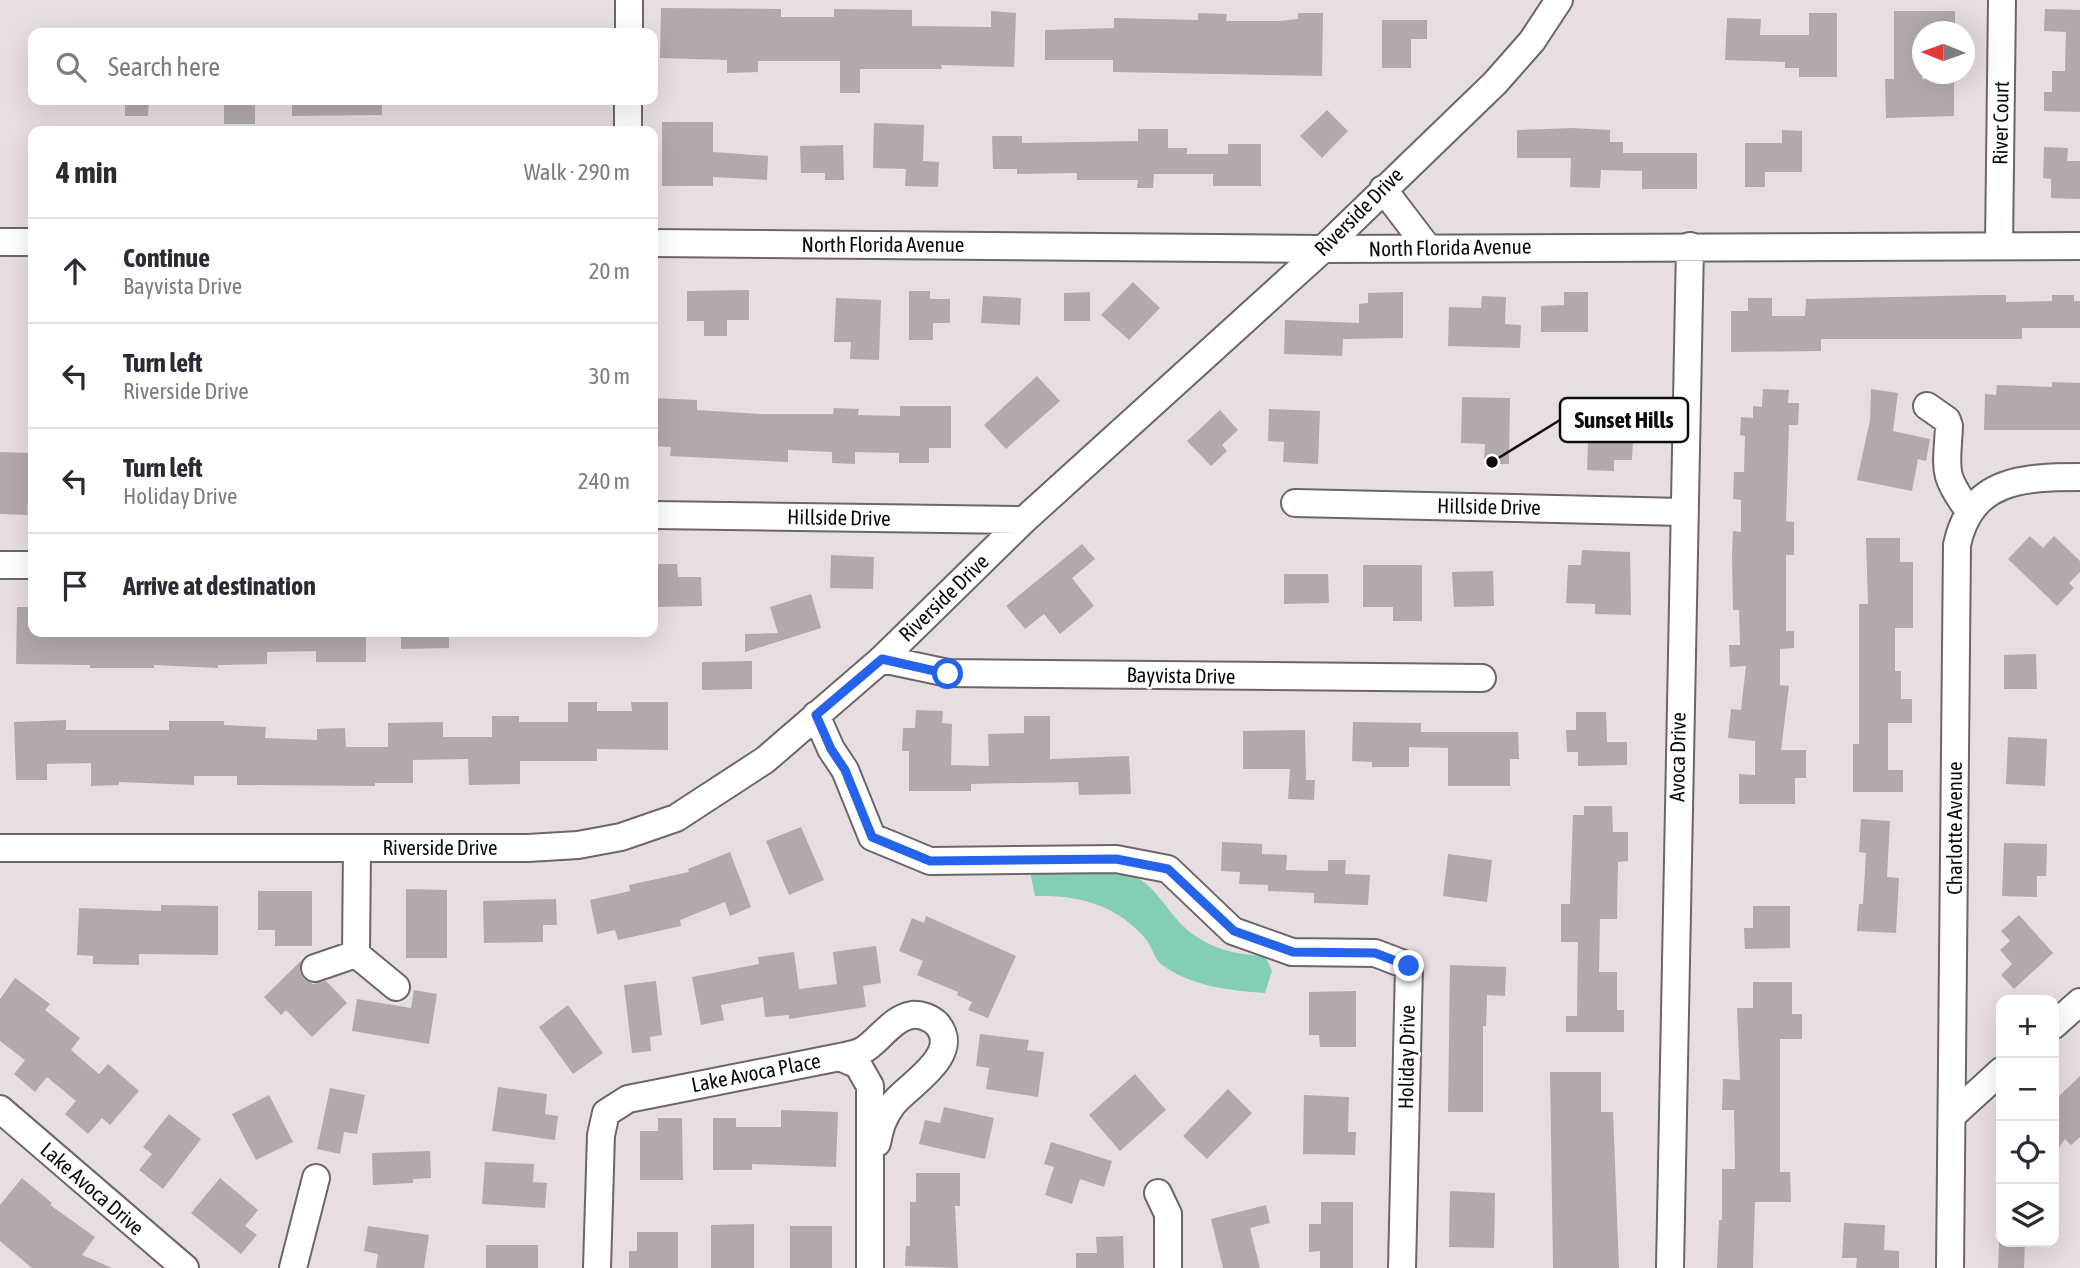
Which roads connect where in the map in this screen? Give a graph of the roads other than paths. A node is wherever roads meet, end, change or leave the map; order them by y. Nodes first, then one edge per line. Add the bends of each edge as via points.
1 (629, 0) edge
2 (1559, 0) edge
3 (2002, 0) edge
4 (629, 28) edge
5 (628, 105) edge
6 (628, 126) edge
7 (1384, 188) junction
8 (0, 242) edge
9 (28, 242) edge
10 (658, 243) edge
11 (1690, 246) junction
12 (1999, 246) junction
13 (2080, 246) edge
14 (1429, 248) junction
15 (1323, 249) junction
16 (1927, 406) dead end
17 (2080, 477) edge
18 (1295, 503) dead end
19 (1969, 511) junction
20 (1683, 512) junction
21 (658, 515) edge
22 (1024, 520) junction
23 (0, 565) edge
24 (28, 565) edge
25 (882, 659) junction
26 (1482, 678) dead end
27 (816, 715) junction
28 (0, 848) edge
29 (358, 848) junction
30 (356, 954) junction
31 (315, 968) dead end
32 (396, 987) dead end
33 (2080, 1002) edge
34 (2059, 1021) edge
35 (840, 1057) junction
36 (1996, 1076) edge
37 (0, 1109) edge
38 (1954, 1114) junction
39 (871, 1170) junction
40 (316, 1178) dead end
41 (1158, 1193) dead end
42 (185, 1268) edge
43 (293, 1268) edge
44 (597, 1268) edge
45 (870, 1268) edge
46 (1168, 1268) edge
47 (1402, 1268) edge
48 (1670, 1268) edge
49 (1951, 1268) edge

1 - 4 street
2 - 7 street, Riverside Drive via 1532,41 1495,83
3 - 12 street, River Court
5 - 6 street
7 - 14 street
7 - 15 street, Riverside Drive
8 - 9 street
10 - 15 street, North Florida Avenue
11 - 12 street, North Florida Avenue
11 - 14 street, North Florida Avenue
11 - 20 street, Avoca Drive
12 - 13 street, North Florida Avenue
14 - 15 street, North Florida Avenue
15 - 22 street, Riverside Drive
16 - 19 street via 1947,420 1947,476
17 - 19 street, Charlotte Avenue via 2028,477 1995,488
18 - 20 street, Hillside Drive
19 - 38 street, Charlotte Avenue via 1957,545
20 - 48 street, Avoca Drive
21 - 22 street, Hillside Drive
22 - 25 street, Riverside Drive
23 - 24 street
25 - 26 street, Bayvista Drive via 948,674
25 - 27 street, Riverside Drive
27 - 29 street, Riverside Drive via 765,760 676,818 621,836 553,846
27 - 47 street, Holiday Drive via 872,837 930,861 1116,859 1168,869 1234,931 1293,952 1375,953 1409,966
28 - 29 street, Riverside Drive
29 - 30 street
30 - 31 street
30 - 32 street
33 - 34 street
35 - 39 street, Lake Avoca Place via 858,1065 870,1086
35 - 39 street via 864,1050 910,1015 930,1019 943,1037 937,1062 886,1115
35 - 44 street, Lake Avoca Place via 628,1099 606,1113 601,1135
36 - 38 street
37 - 42 street, Lake Avoca Drive
38 - 49 street, Charlotte Avenue
39 - 45 street, Lake Avoca Place
40 - 43 street
41 - 46 street via 1168,1214

